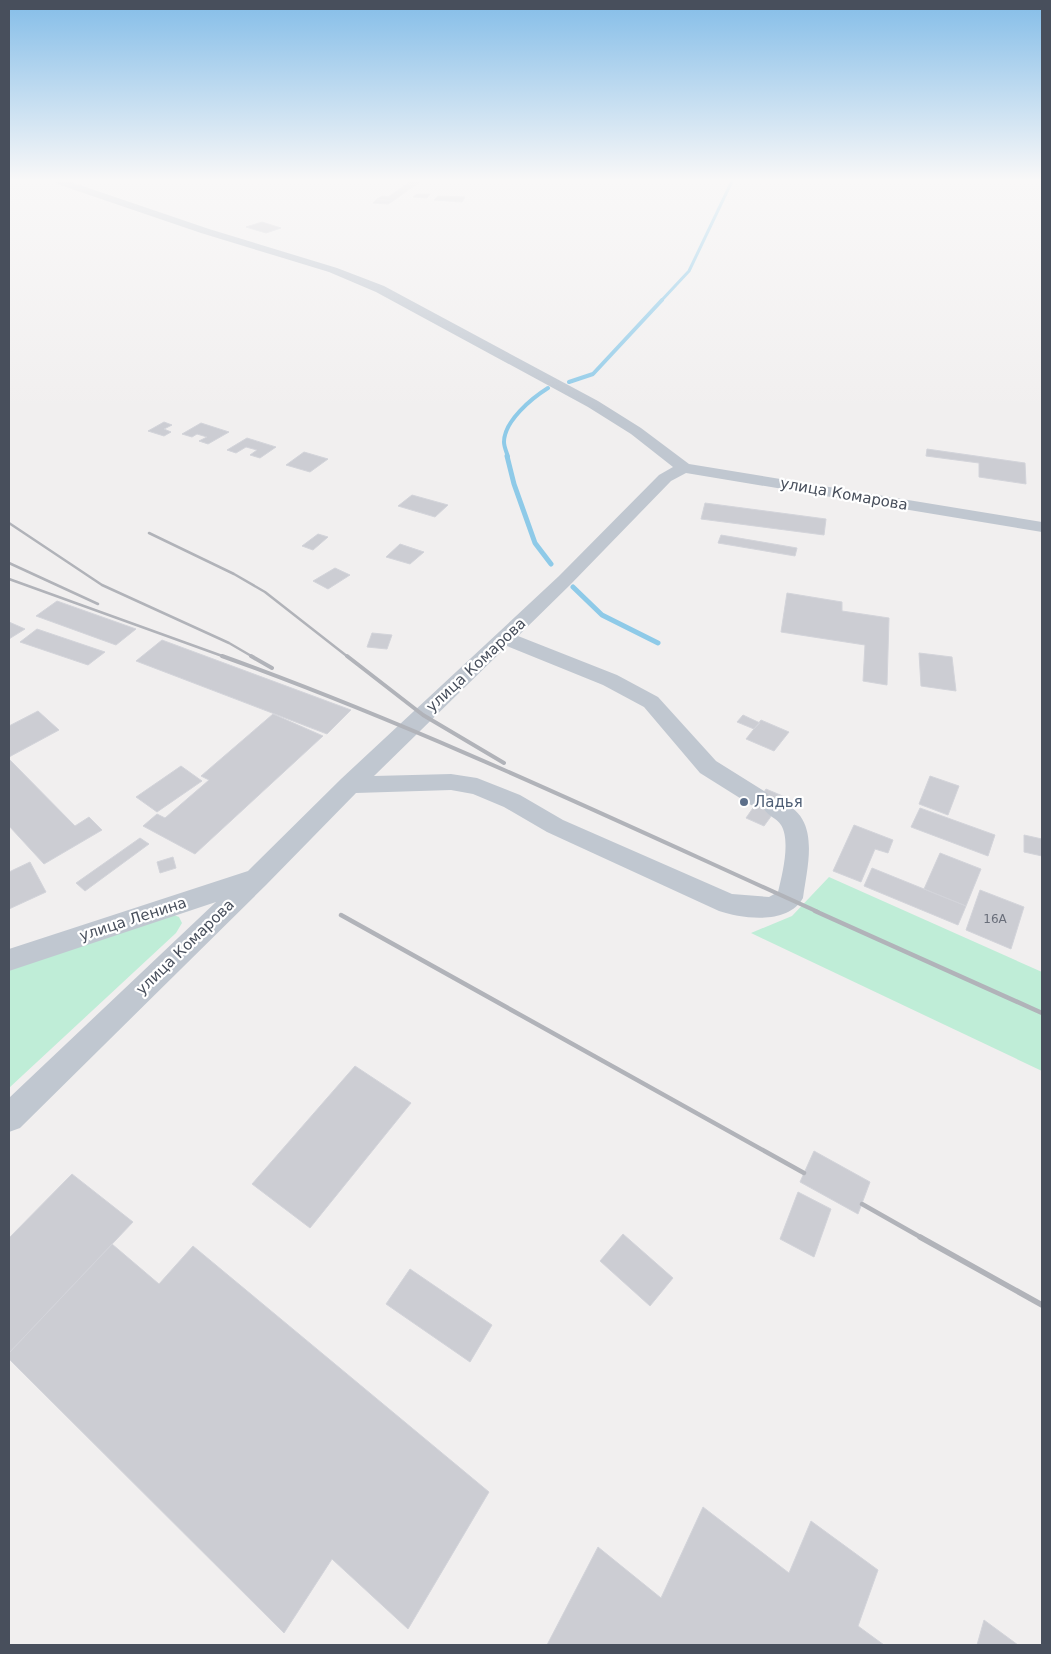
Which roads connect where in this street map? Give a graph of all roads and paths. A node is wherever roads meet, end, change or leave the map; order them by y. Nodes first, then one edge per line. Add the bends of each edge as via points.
1 (288, 256) edge
2 (684, 468) junction
3 (1042, 527) edge
4 (505, 638) junction
5 (350, 786) junction
6 (258, 878) junction
7 (9, 960) edge
8 (9, 1118) edge

1 - 2 street via 333,270 418,308 592,404 636,431
2 - 3 street, улица Комарова
2 - 4 street, улица Комарова via 665,478
4 - 5 street, улица Комарова
4 - 5 street via 610,680 651,702 708,767 789,817 797,834 790,898 772,907 728,904 555,826 512,801 476,786 451,782
5 - 6 street, улица Комарова
6 - 7 street, улица Ленина
6 - 8 street, улица Комарова

